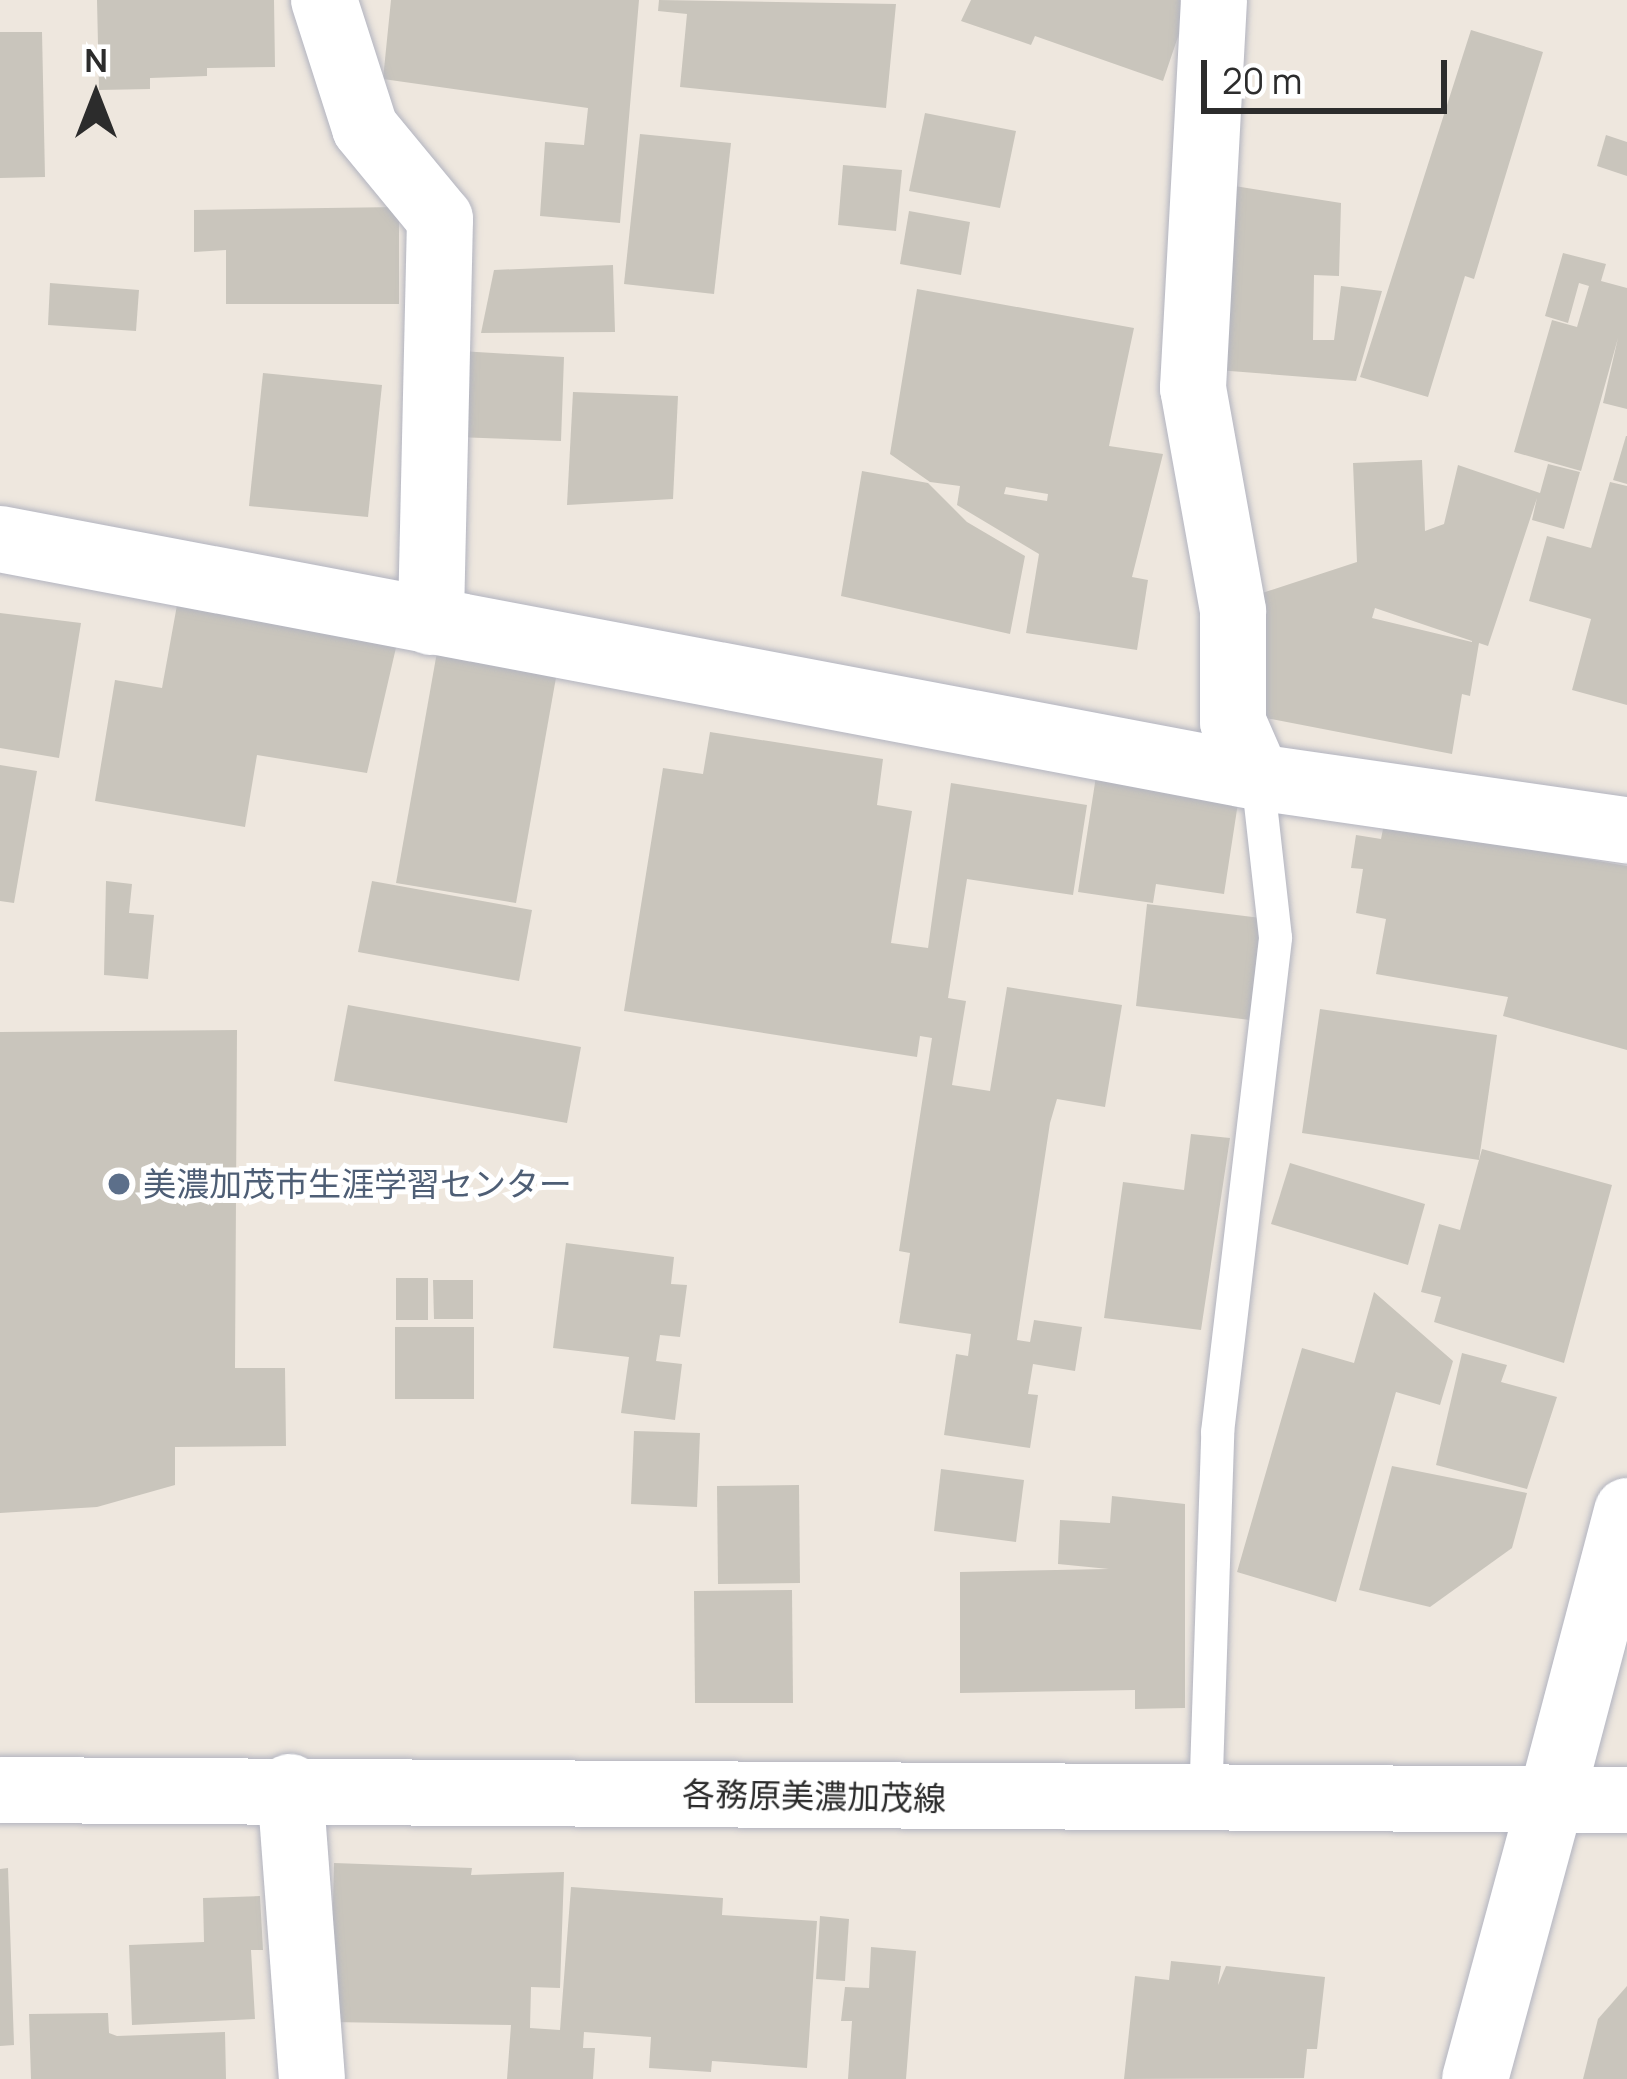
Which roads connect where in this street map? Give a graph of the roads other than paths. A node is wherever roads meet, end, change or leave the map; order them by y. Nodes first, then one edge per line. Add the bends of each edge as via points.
1 (324, 0) edge
2 (1214, 0) edge
3 (0, 539) edge
4 (430, 622) junction
5 (1257, 777) junction
6 (1627, 830) edge
7 (1627, 1511) edge
8 (290, 1787) junction
9 (0, 1790) edge
10 (1627, 1800) edge
11 (1205, 1803) junction
12 (1550, 1803) junction
13 (312, 2079) edge
14 (1475, 2079) edge

1 - 4 street via 365,128 440,219
2 - 5 street via 1193,388 1233,611 1233,722
3 - 4 street
4 - 5 street
5 - 6 street
5 - 11 lane via 1275,937 1217,1432
7 - 12 street
8 - 9 street, 各務原美濃加茂線
8 - 11 street, 各務原美濃加茂線
8 - 13 street
10 - 12 street, 各務原美濃加茂線
11 - 12 street, 各務原美濃加茂線
12 - 14 street

